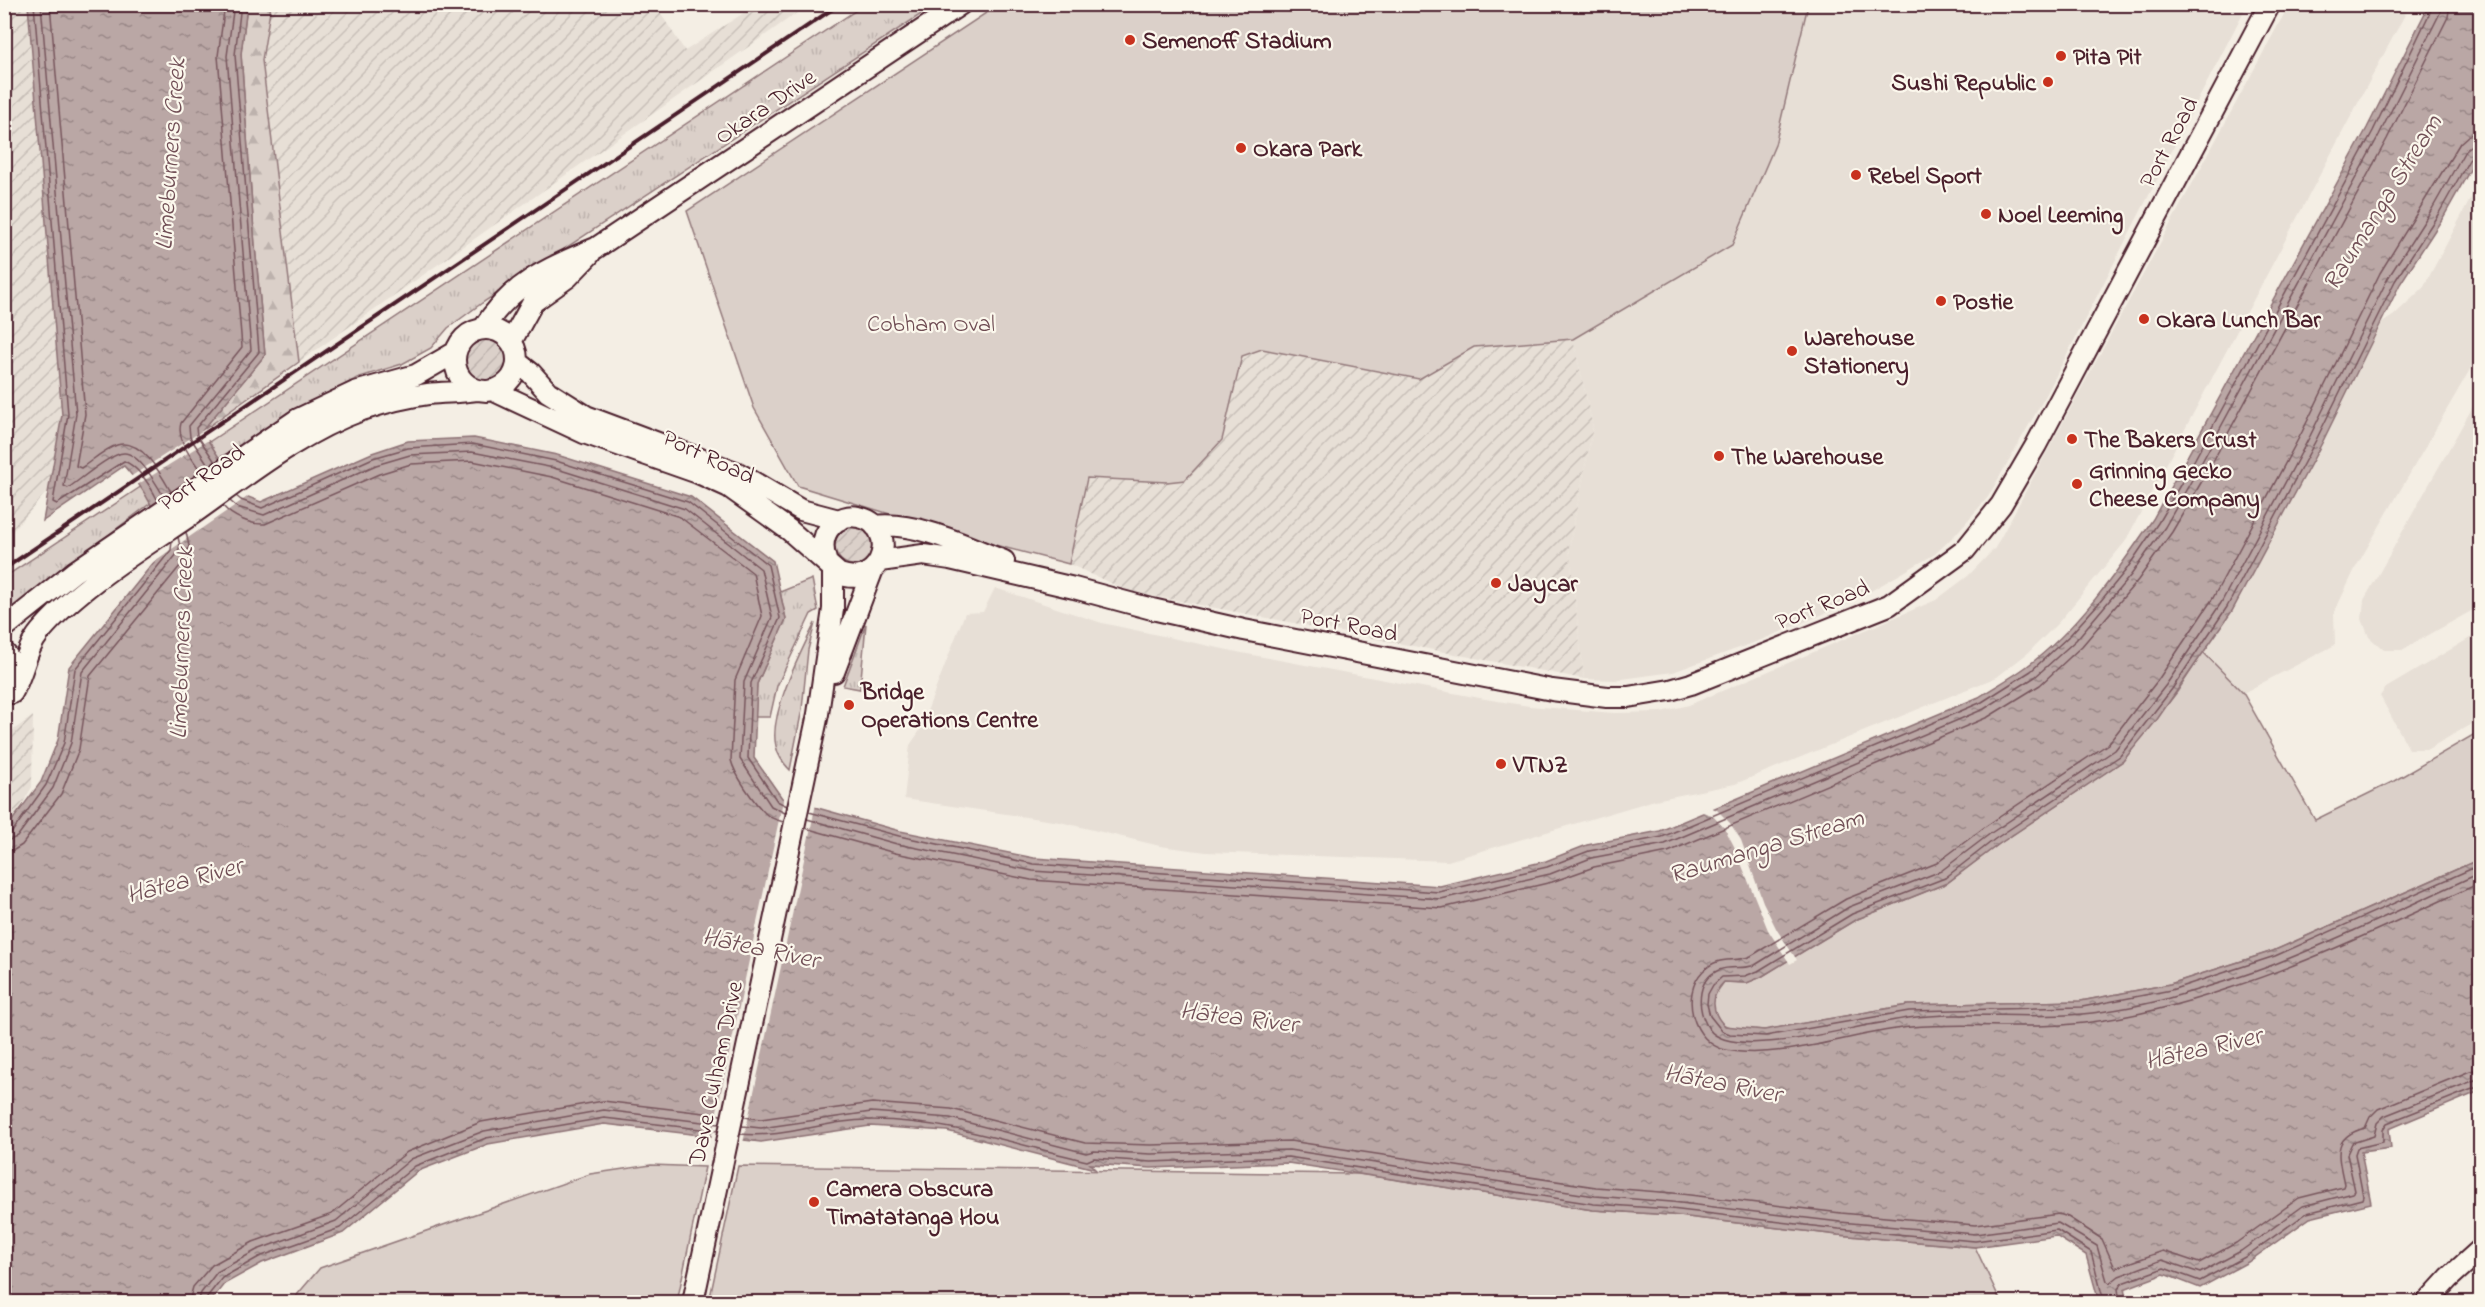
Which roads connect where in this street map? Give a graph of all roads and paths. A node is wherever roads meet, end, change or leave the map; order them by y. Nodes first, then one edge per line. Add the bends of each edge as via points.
1 (962, 4) edge
2 (2270, 4) edge
3 (596, 248) junction
4 (483, 329) junction
5 (511, 342) junction
6 (456, 352) junction
7 (517, 362) junction
8 (485, 390) junction
9 (270, 448) junction
10 (839, 520) junction
11 (875, 526) junction
12 (121, 551) junction
13 (830, 565) junction
14 (877, 565) junction
15 (1074, 588) junction
16 (4, 628) edge
17 (4, 652) edge
18 (8, 698) edge
19 (818, 714) junction
20 (2481, 1250) edge
21 (693, 1302) edge
22 (2427, 1302) edge

1 - 3 main road, Okara Drive
2 - 15 main road, Port Road via 2001,505 1965,550 1889,605 1691,684 1649,694 1607,697 1552,690 1244,630
3 - 4 main road, Okara Drive via 549,267 518,289 496,308
3 - 5 main road, Okara Drive via 568,277 533,302
4 - 5 main road via 499,332
4 - 6 main road via 463,339
5 - 7 main road
6 - 8 main road via 459,375 470,387
6 - 9 main road, Port Road via 416,375 355,392 298,419
7 - 8 main road via 509,380
7 - 10 main road, Port Road via 548,393 586,416 738,472 801,510
8 - 9 main road, Port Road via 402,398
8 - 13 main road, Port Road via 564,425 729,487
9 - 12 main road, Port Road
10 - 11 main road via 862,518
10 - 13 main road via 823,542
11 - 14 main road via 883,546
11 - 15 main road, Port Road via 911,528
12 - 16 main road via 74,572
12 - 18 main road, Port Road via 40,632 25,656 19,682
13 - 14 main road via 839,574 854,577
13 - 19 main road, Dave Culham Drive via 833,609
14 - 15 main road, Port Road via 923,555
14 - 19 main road, Dave Culham Drive
17 - 18 main road, Port Road via 15,672
19 - 21 main road, Dave Culham Drive
20 - 22 main road

